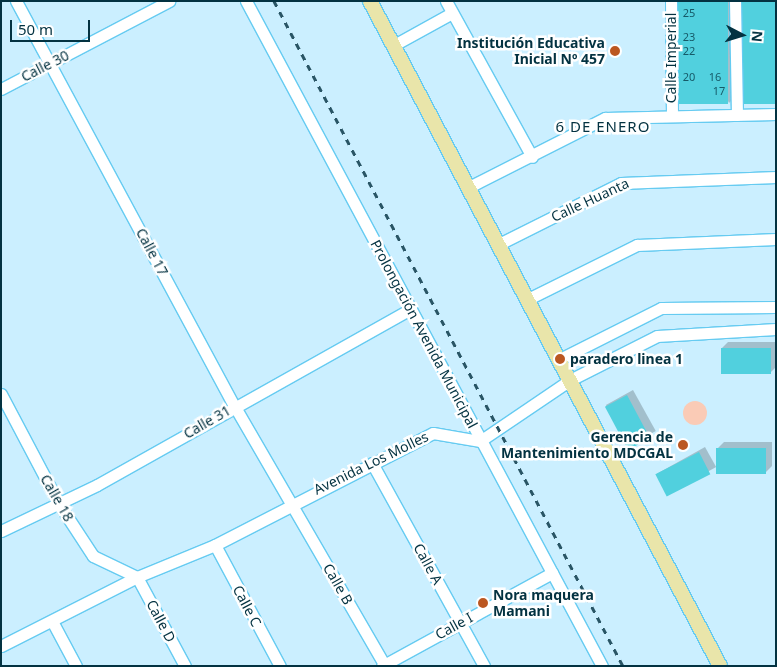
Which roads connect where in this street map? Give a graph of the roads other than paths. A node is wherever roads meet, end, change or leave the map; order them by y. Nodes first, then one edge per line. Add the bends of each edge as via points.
1 (16, 1) edge
2 (169, 1) edge
3 (246, 1) edge
4 (370, 1) edge
5 (446, 1) edge
6 (671, 1) edge
7 (736, 1) edge
8 (452, 13) junction
9 (394, 45) junction
10 (50, 64) junction
11 (1, 88) edge
12 (776, 114) edge
13 (672, 115) junction
14 (737, 115) junction
15 (532, 156) junction
16 (776, 177) edge
17 (469, 188) junction
18 (776, 239) edge
19 (499, 244) junction
20 (528, 299) junction
21 (776, 307) edge
22 (411, 309) junction
23 (776, 329) edge
24 (560, 359) junction
25 (570, 380) junction
26 (1, 394) edge
27 (235, 407) junction
28 (480, 441) junction
29 (372, 462) junction
30 (291, 502) junction
31 (59, 504) junction
32 (1, 531) edge
33 (215, 546) junction
34 (552, 573) junction
35 (137, 577) junction
36 (52, 621) junction
37 (460, 623) junction
38 (1, 646) edge
39 (384, 665) edge
40 (76, 666) edge
41 (185, 666) edge
42 (280, 666) edge
43 (484, 666) edge
44 (602, 666) edge
45 (720, 666) edge

1 - 10 street, Calle 17
2 - 10 street, Calle 30
3 - 22 street, Prolongación Avenida Municipal
4 - 9 main road
5 - 8 street
6 - 13 street, Calle Imperial
7 - 14 street
8 - 9 street
8 - 15 street
9 - 17 main road
10 - 11 street, Calle 30
10 - 27 street, Calle 17
12 - 14 street
13 - 14 street
13 - 15 street via 605,118
15 - 17 street
16 - 19 street, Calle Huanta via 621,183
17 - 19 main road
18 - 20 street via 637,245
19 - 20 main road
20 - 24 main road
21 - 24 street via 660,308
22 - 27 street, Calle 31
22 - 28 street, Prolongación Avenida Municipal
23 - 25 street via 666,333
24 - 25 main road
25 - 28 street
25 - 45 main road
26 - 31 street, Calle 18
27 - 30 street, Calle 17
27 - 31 street, Calle 31
28 - 29 street, Avenida Los Molles via 441,431
28 - 34 street, Prolongación Avenida Municipal
29 - 30 street, Avenida Los Molles
29 - 37 street, Calle A
30 - 33 street, Avenida Los Molles
30 - 39 street, Calle B
31 - 32 street, Calle 31
31 - 35 street, Calle 18 via 93,556
33 - 35 street, Avenida Los Molles
33 - 42 street, Calle C
34 - 37 street, Calle I
34 - 44 street, Prolongación Avenida Municipal
35 - 36 street, Avenida Los Molles
35 - 41 street, Calle D
36 - 38 street, Avenida Los Molles
36 - 40 street
37 - 39 street, Calle I
37 - 43 street, Calle A

